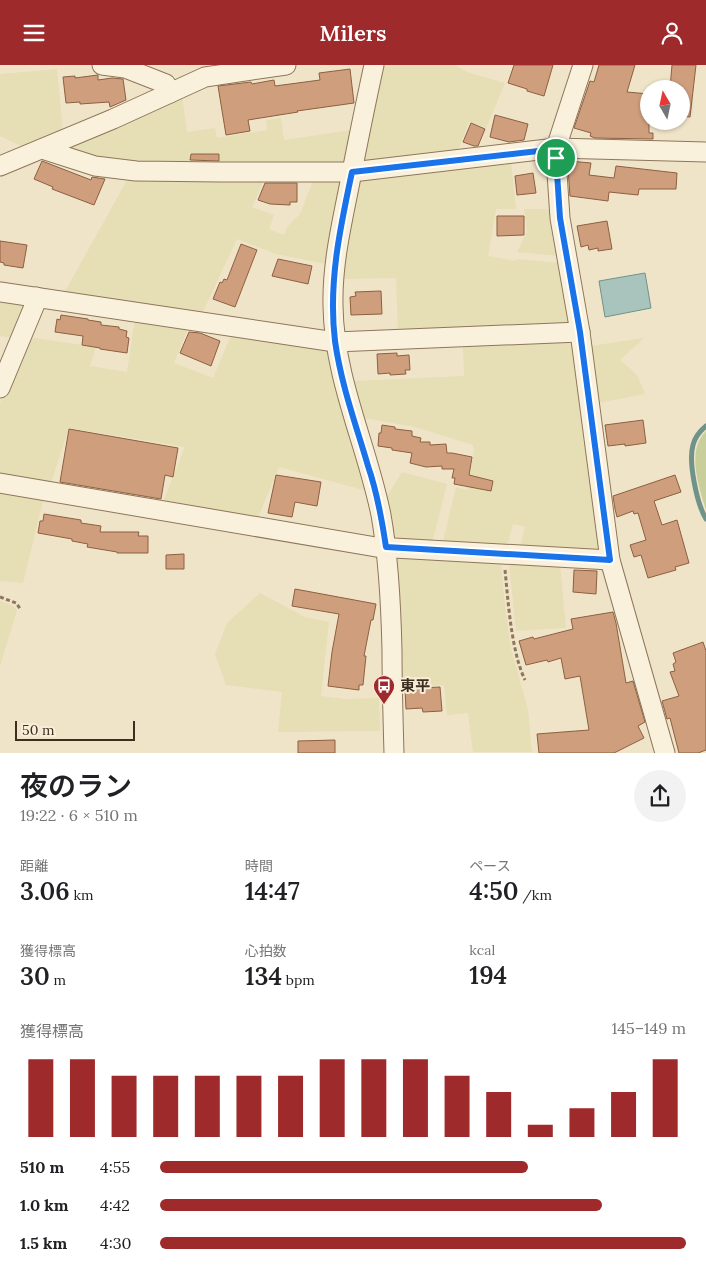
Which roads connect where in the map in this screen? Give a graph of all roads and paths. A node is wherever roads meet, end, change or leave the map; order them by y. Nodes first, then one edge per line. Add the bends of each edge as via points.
1 (102, 65) edge
2 (286, 65) edge
3 (374, 65) edge
4 (583, 65) edge
5 (247, 68) edge
6 (170, 93) junction
7 (42, 149) junction
8 (556, 149) junction
9 (706, 152) edge
10 (0, 166) edge
11 (352, 172) junction
12 (0, 291) edge
13 (36, 297) junction
14 (580, 332) junction
15 (335, 342) junction
16 (0, 388) edge
17 (0, 483) edge
18 (386, 547) junction
19 (504, 554) junction
20 (610, 560) junction
21 (0, 597) edge
22 (22, 610) dead end
23 (525, 679) dead end
24 (394, 753) edge
25 (665, 753) edge

1 - 6 street via 125,69 166,84
2 - 5 street
3 - 11 street
4 - 8 street
5 - 6 street via 205,77
6 - 7 street
7 - 10 street
7 - 11 street via 95,166 136,171
8 - 9 street
8 - 11 street
8 - 14 street via 560,218
11 - 15 street via 334,271
12 - 13 street
13 - 15 street
13 - 16 street
14 - 15 street
14 - 20 street
15 - 18 street via 346,393 376,491
17 - 18 street
18 - 19 street
18 - 24 street via 391,602
19 - 20 street
19 - 23 path via 515,647
20 - 25 street
21 - 22 path via 16,603

